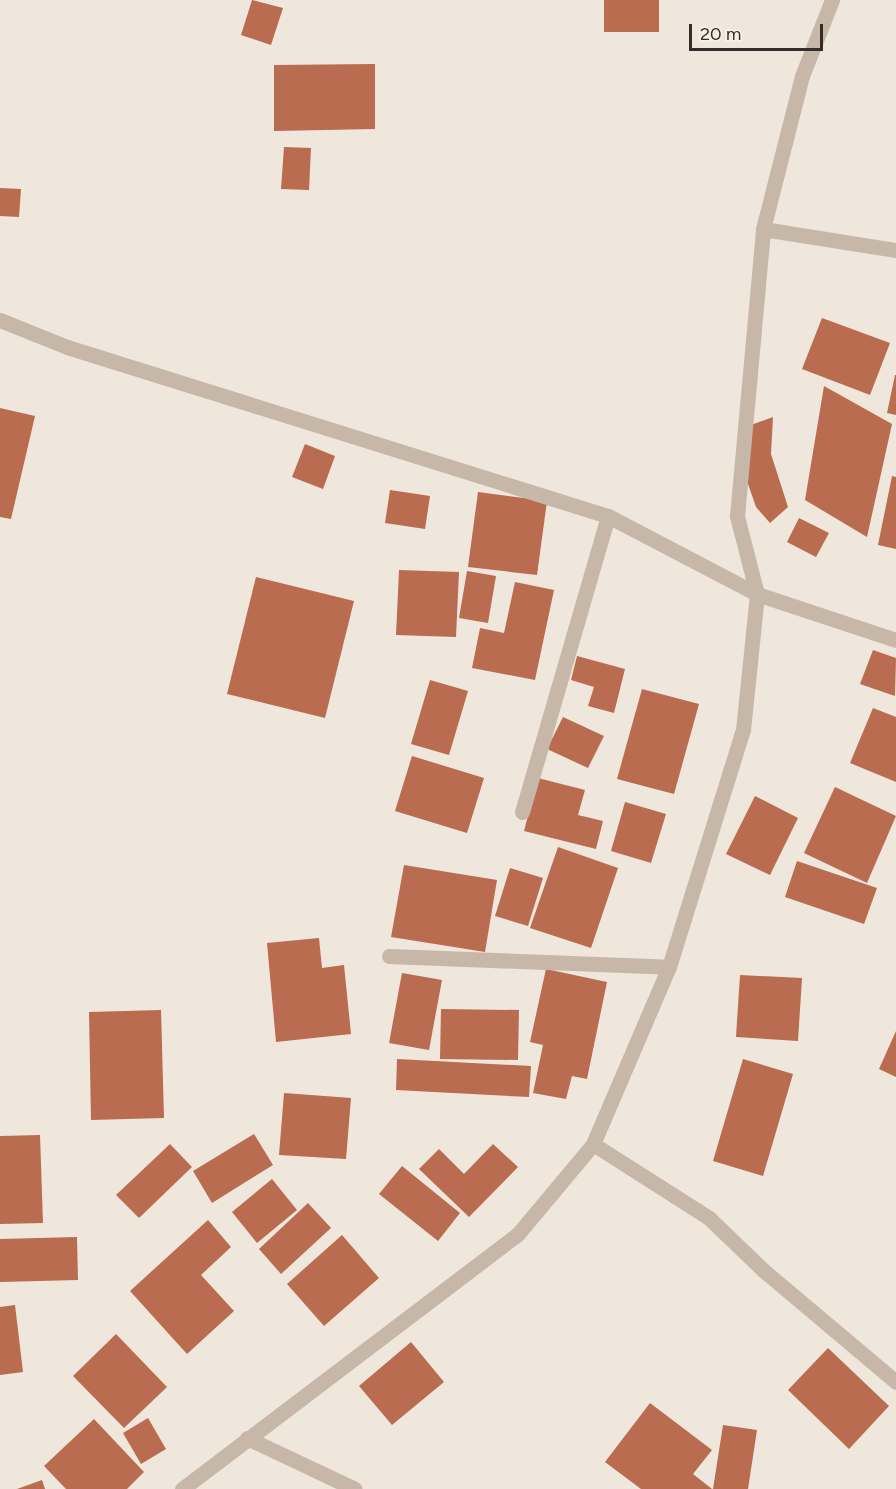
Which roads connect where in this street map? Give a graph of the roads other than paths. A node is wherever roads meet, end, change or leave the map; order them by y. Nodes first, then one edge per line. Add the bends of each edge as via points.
1 (832, 0) edge
2 (763, 229) junction
3 (896, 250) edge
4 (0, 320) edge
5 (608, 516) junction
6 (757, 594) junction
7 (896, 640) edge
8 (522, 812) dead end
9 (389, 956) dead end
10 (669, 967) junction
11 (593, 1144) junction
12 (896, 1382) edge
13 (247, 1438) junction
14 (182, 1489) edge
15 (355, 1489) edge

1 - 2 street via 802,76
2 - 3 street
2 - 6 street via 737,516
4 - 5 street via 67,346
5 - 6 street
5 - 8 street
6 - 7 street
6 - 10 street via 743,730
9 - 10 street
10 - 11 street
11 - 12 street via 709,1218 763,1270
11 - 13 street via 517,1235
13 - 14 street
13 - 15 street

